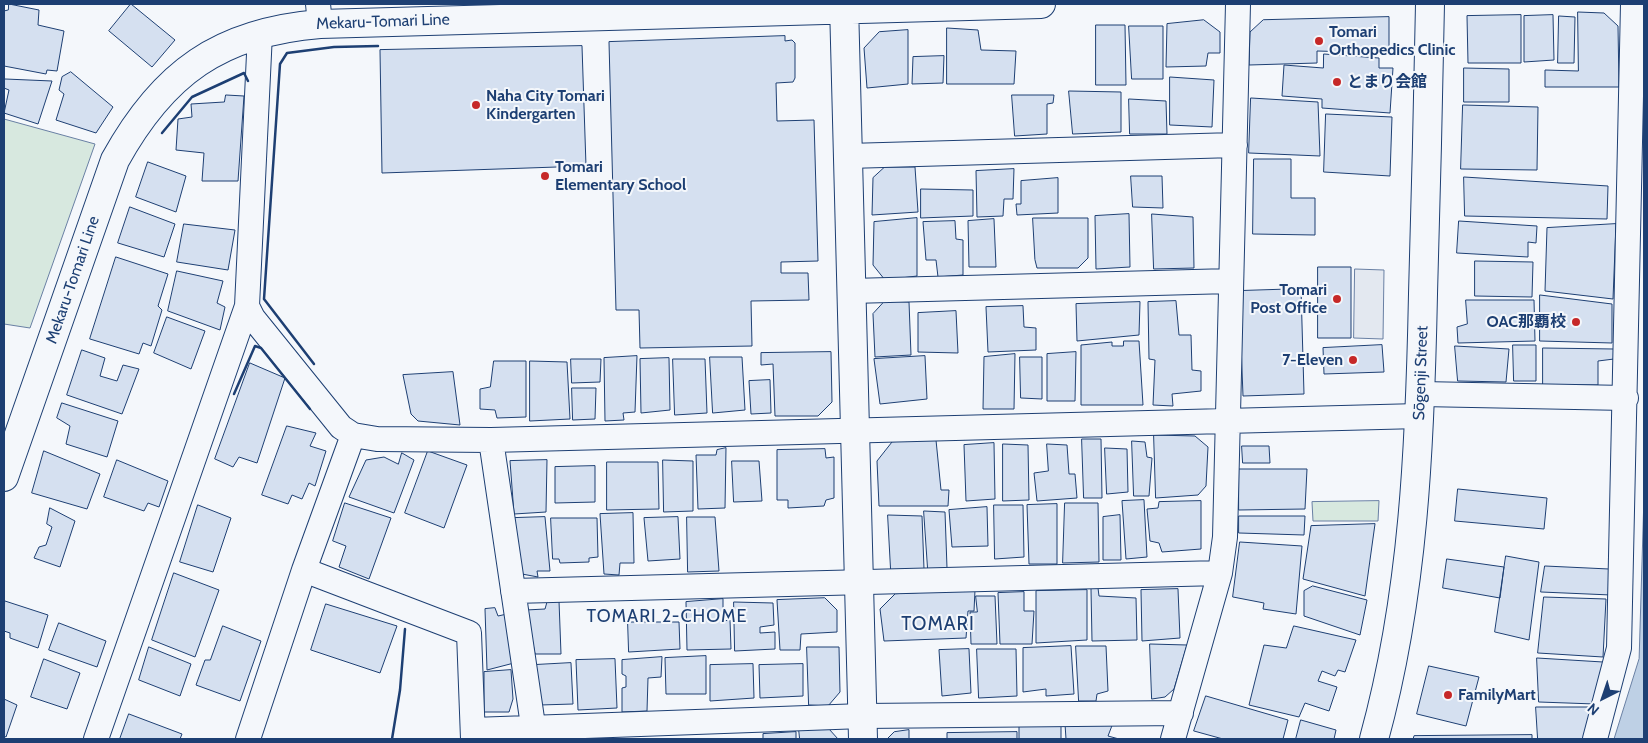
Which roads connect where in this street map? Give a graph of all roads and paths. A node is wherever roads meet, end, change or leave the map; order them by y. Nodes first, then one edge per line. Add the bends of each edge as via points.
1 (1041, 4) edge
2 (1238, 4) edge
3 (1430, 4) edge
4 (1633, 4) edge
5 (844, 6) edge
6 (451, 11) edge
7 (319, 14) edge
8 (260, 33) junction
9 (1235, 145) junction
10 (848, 156) junction
11 (1230, 281) junction
12 (851, 291) junction
13 (247, 306) junction
14 (1626, 398) junction
15 (1420, 405) junction
16 (1228, 421) junction
17 (854, 430) junction
18 (353, 435) junction
19 (491, 440) junction
20 (4, 477) edge
21 (304, 570) junction
22 (1220, 573) junction
23 (858, 582) junction
24 (513, 591) junction
25 (1181, 712) junction
26 (863, 728) edge
27 (534, 733) edge
28 (473, 735) edge
29 (96, 739) edge
30 (248, 739) edge
31 (1173, 739) edge
32 (1374, 739) edge
33 (1595, 739) edge

1 - 5 street, Mekaru-Tomari Line
2 - 9 street
3 - 15 street, Sōgenji Street
4 - 14 street
5 - 6 street, Mekaru-Tomari Line
5 - 10 street
6 - 7 street, Mekaru-Tomari Line
7 - 8 street, Mekaru-Tomari Line via 292,26
8 - 13 street
8 - 20 street, Mekaru-Tomari Line via 224,47 188,70 153,102 127,138 115,160
9 - 10 street
9 - 11 street
10 - 12 street
11 - 12 street
11 - 16 street
12 - 17 street
13 - 18 street via 341,427
13 - 29 street
14 - 15 street
14 - 33 street via 1620,648
15 - 16 street
15 - 32 street, Sōgenji Street via 1411,548 1394,656
16 - 17 street
16 - 22 street via 1225,537
17 - 19 street
17 - 23 street
18 - 19 street via 377,440
18 - 21 street
19 - 24 street
21 - 28 street via 469,633
21 - 30 street
22 - 23 street
22 - 25 street
23 - 24 street
23 - 26 street
24 - 27 street
25 - 26 street
25 - 31 street
26 - 27 street
27 - 28 street

